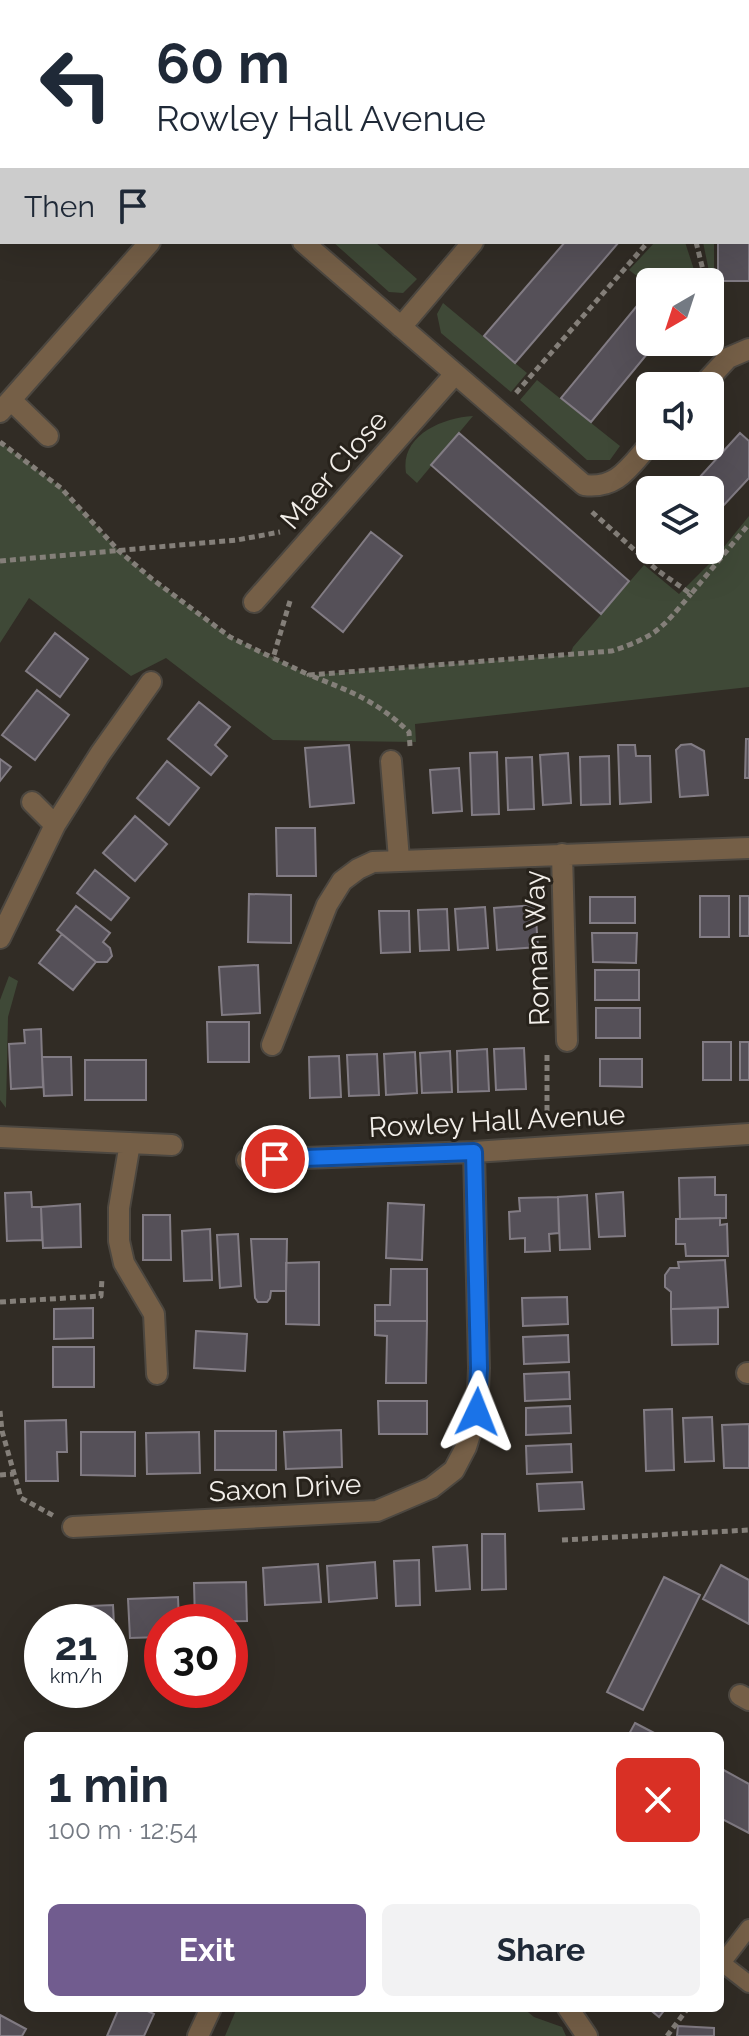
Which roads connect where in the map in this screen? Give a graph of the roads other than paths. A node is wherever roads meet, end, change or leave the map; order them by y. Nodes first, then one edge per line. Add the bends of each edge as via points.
1 (148, 244) edge
2 (305, 244) edge
3 (471, 244) edge
4 (401, 327) junction
5 (749, 349) edge
6 (715, 372) edge
7 (455, 374) junction
8 (5, 406) edge
9 (48, 436) dead end
10 (636, 458) edge
11 (254, 602) dead end
12 (151, 682) dead end
13 (401, 760) road end
14 (32, 802) dead end
15 (55, 825) junction
16 (749, 848) edge
17 (562, 854) junction
18 (399, 859) junction
19 (0, 938) edge
20 (567, 1041) dead end
21 (272, 1045) dead end
22 (749, 1134) edge
23 (0, 1137) edge
24 (130, 1143) junction
25 (172, 1145) dead end
26 (474, 1152) junction
27 (247, 1160) dead end
28 (157, 1374) dead end
29 (73, 1527) road end
30 (749, 1928) edge
31 (724, 1960) edge
32 (724, 1965) edge
33 (749, 1984) edge
34 (209, 2012) edge
35 (571, 2012) edge
36 (198, 2036) edge
37 (587, 2036) edge

1 - 8 street
2 - 4 street
3 - 4 street
4 - 7 street
5 - 6 street via 728,358
7 - 10 street via 584,485 610,484
7 - 11 street, Maer Close
8 - 9 street
12 - 15 street
13 - 18 street
14 - 15 street
15 - 19 street
16 - 17 street, Roman Way
17 - 18 street, Roman Way
17 - 20 street, Roman Way
18 - 21 street, Roman Way via 373,862 342,881 327,905
22 - 26 street, Rowley Hall Avenue
23 - 24 street
24 - 25 street
24 - 28 street via 119,1241 124,1263 154,1314
26 - 27 street, Rowley Hall Avenue
26 - 29 street, Saxon Drive via 477,1412 454,1470 431,1488 377,1511
30 - 31 lane
32 - 33 lane
34 - 36 street
35 - 37 street

